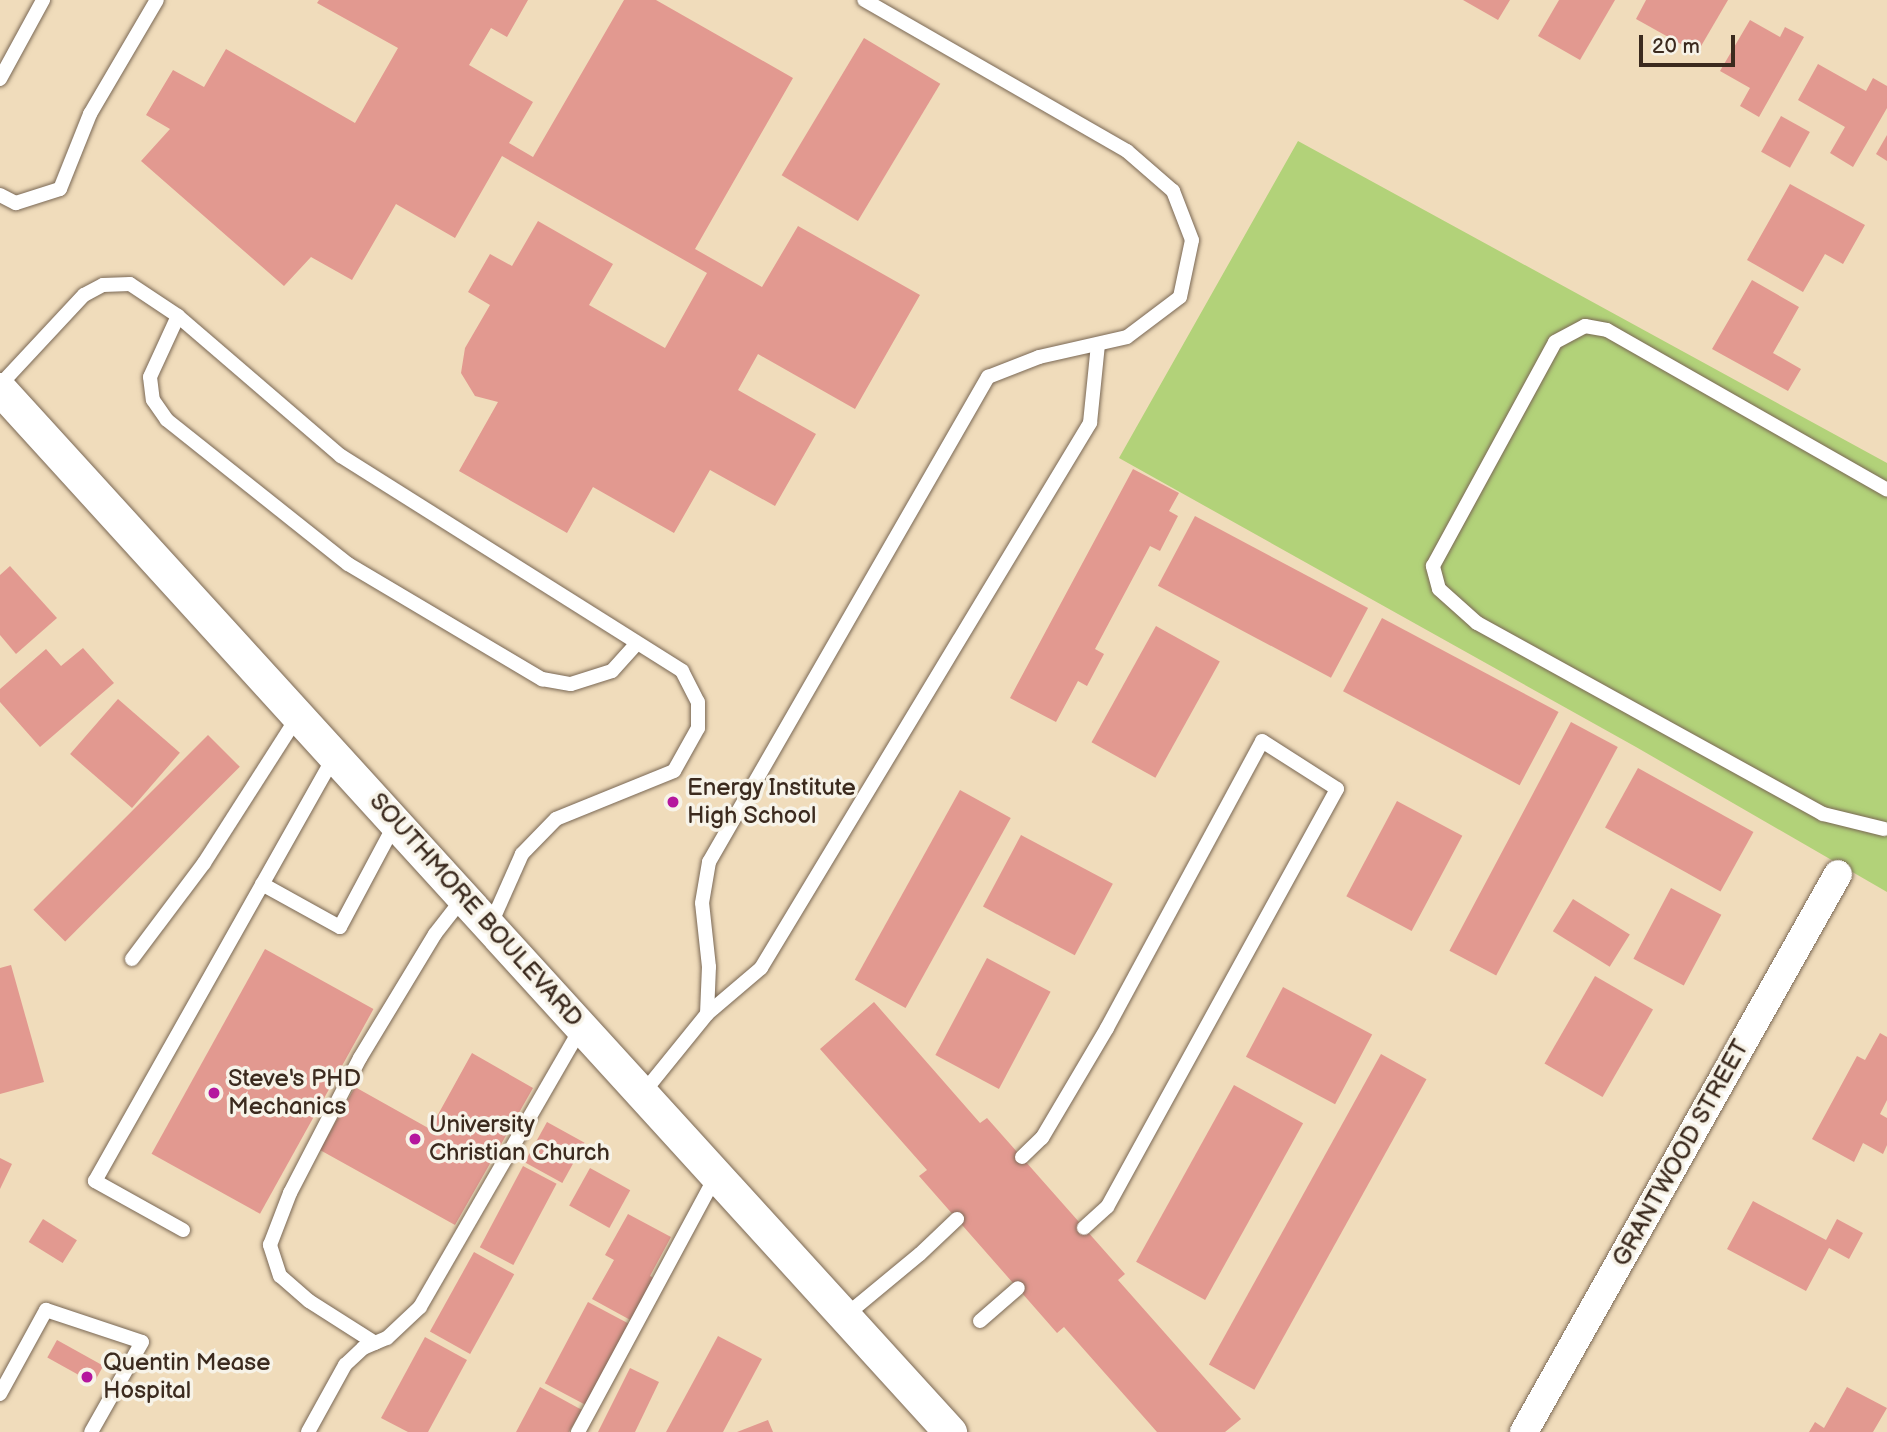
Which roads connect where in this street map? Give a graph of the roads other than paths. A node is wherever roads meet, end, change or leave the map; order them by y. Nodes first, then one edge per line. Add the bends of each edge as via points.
1 (43, 0) edge
2 (157, 0) edge
3 (864, 0) edge
4 (0, 79) edge
5 (0, 195) edge
6 (178, 316) junction
7 (1098, 344) junction
8 (0, 387) edge
9 (1887, 490) edge
10 (636, 644) junction
11 (298, 716) junction
12 (335, 756) junction
13 (1887, 814) edge
14 (396, 823) junction
15 (1885, 832) edge
16 (1838, 874) dead end
17 (262, 884) junction
18 (464, 897) junction
19 (490, 926) junction
20 (132, 959) dead end
21 (707, 1014) junction
22 (582, 1027) junction
23 (642, 1093) junction
24 (1022, 1157) dead end
25 (717, 1174) junction
26 (957, 1219) dead end
27 (1084, 1228) dead end
28 (183, 1230) dead end
29 (1013, 1292) dead end
30 (845, 1316) junction
31 (981, 1321) dead end
32 (375, 1343) junction
33 (0, 1394) edge
34 (91, 1432) edge
35 (308, 1432) edge
36 (578, 1432) edge
37 (950, 1432) edge
38 (1524, 1432) edge

1 - 4 lane
2 - 5 lane via 90,114 60,189 16,203
3 - 7 lane via 1127,151 1172,191 1192,240 1180,297 1127,337
6 - 8 lane via 130,284 103,285 84,295
6 - 10 lane via 341,456
6 - 10 lane via 150,377 153,400 167,420 348,564 542,679 571,684 612,671
7 - 21 lane via 1090,423 761,968
7 - 21 lane via 1039,357 988,377 709,862 702,903 709,967
8 - 11 street, SOUTHMORE BOULEVARD
9 - 15 lane via 1607,330 1585,326 1555,342 1433,566 1439,589 1477,623 1823,814
10 - 19 lane via 682,671 698,702 698,728 674,771 556,819 522,854
11 - 12 street, SOUTHMORE BOULEVARD
11 - 20 lane via 204,863
12 - 14 street, SOUTHMORE BOULEVARD
12 - 17 lane
13 - 15 lane
14 - 17 lane via 340,927
14 - 18 street, SOUTHMORE BOULEVARD
16 - 38 street, GRANTWOOD STREET
17 - 28 lane via 95,1181
18 - 19 street, SOUTHMORE BOULEVARD
18 - 32 lane via 435,934 360,1058 290,1193 270,1245 280,1276 309,1301
19 - 22 street, SOUTHMORE BOULEVARD
21 - 23 lane
22 - 23 street, SOUTHMORE BOULEVARD
22 - 32 lane via 421,1307
23 - 25 street, SOUTHMORE BOULEVARD
24 - 27 lane via 1042,1138 1107,1028 1262,741 1338,789 1107,1207
25 - 30 street, SOUTHMORE BOULEVARD
25 - 36 lane
26 - 30 lane
29 - 31 lane
30 - 37 street, SOUTHMORE BOULEVARD
32 - 35 lane via 345,1365
33 - 34 lane via 46,1310 142,1342

